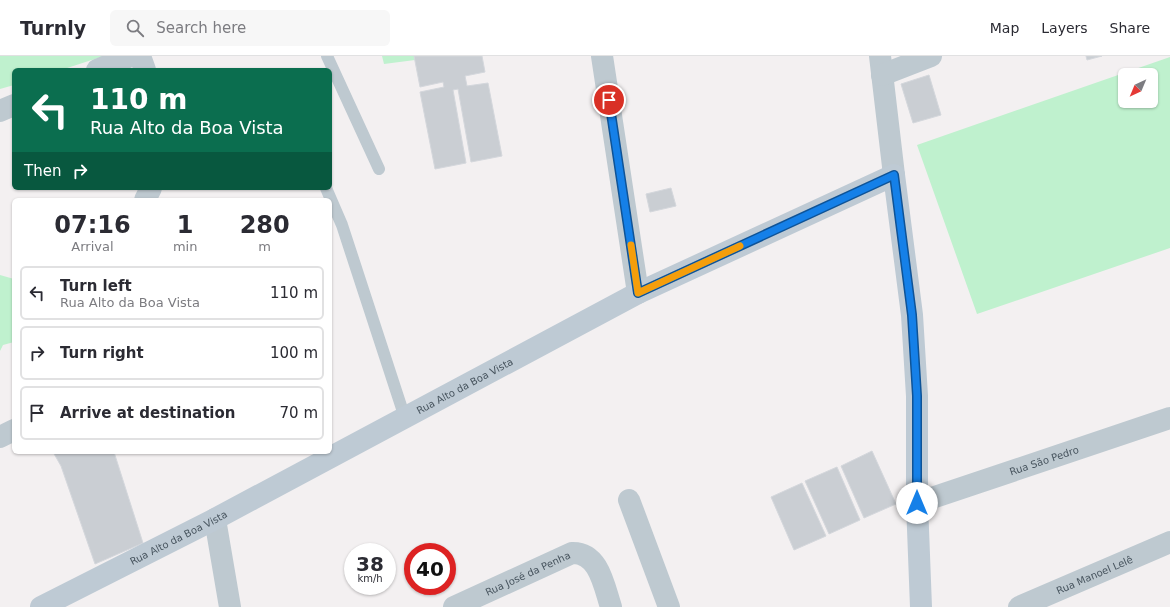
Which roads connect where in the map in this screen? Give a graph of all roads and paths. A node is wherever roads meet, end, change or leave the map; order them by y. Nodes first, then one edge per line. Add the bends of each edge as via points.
1 (130, 56) edge
2 (140, 56) edge
3 (327, 56) edge
4 (602, 56) edge
5 (931, 56) edge
6 (881, 65) edge
7 (102, 68) edge
8 (144, 68) edge
9 (12, 106) edge
10 (0, 111) edge
11 (379, 169) dead end
12 (894, 175) junction
13 (332, 202) edge
14 (638, 293) junction
15 (405, 418) junction
16 (1170, 418) edge
17 (12, 431) edge
18 (0, 437) edge
19 (629, 500) dead end
20 (917, 503) junction
21 (215, 519) junction
22 (1170, 542) edge
23 (41, 607) edge
24 (230, 607) edge
25 (454, 607) edge
26 (611, 607) edge
27 (668, 607) edge
28 (921, 607) edge
29 (1019, 607) edge

1 - 7 street
2 - 8 street
3 - 11 lane
4 - 14 street
5 - 6 street
6 - 12 street
9 - 10 street
12 - 14 street, Rua Alto da Boa Vista
12 - 20 street via 912,315 917,396
13 - 15 lane via 342,225
14 - 15 street, Rua Alto da Boa Vista
15 - 21 street, Rua Alto da Boa Vista
16 - 20 street, Rua São Pedro
17 - 18 street
19 - 27 street
20 - 28 street
21 - 23 street, Rua Alto da Boa Vista
21 - 24 street
22 - 29 street, Rua Manoel Lelê
25 - 26 street, Rua José da Penha via 572,553 580,552 595,564

